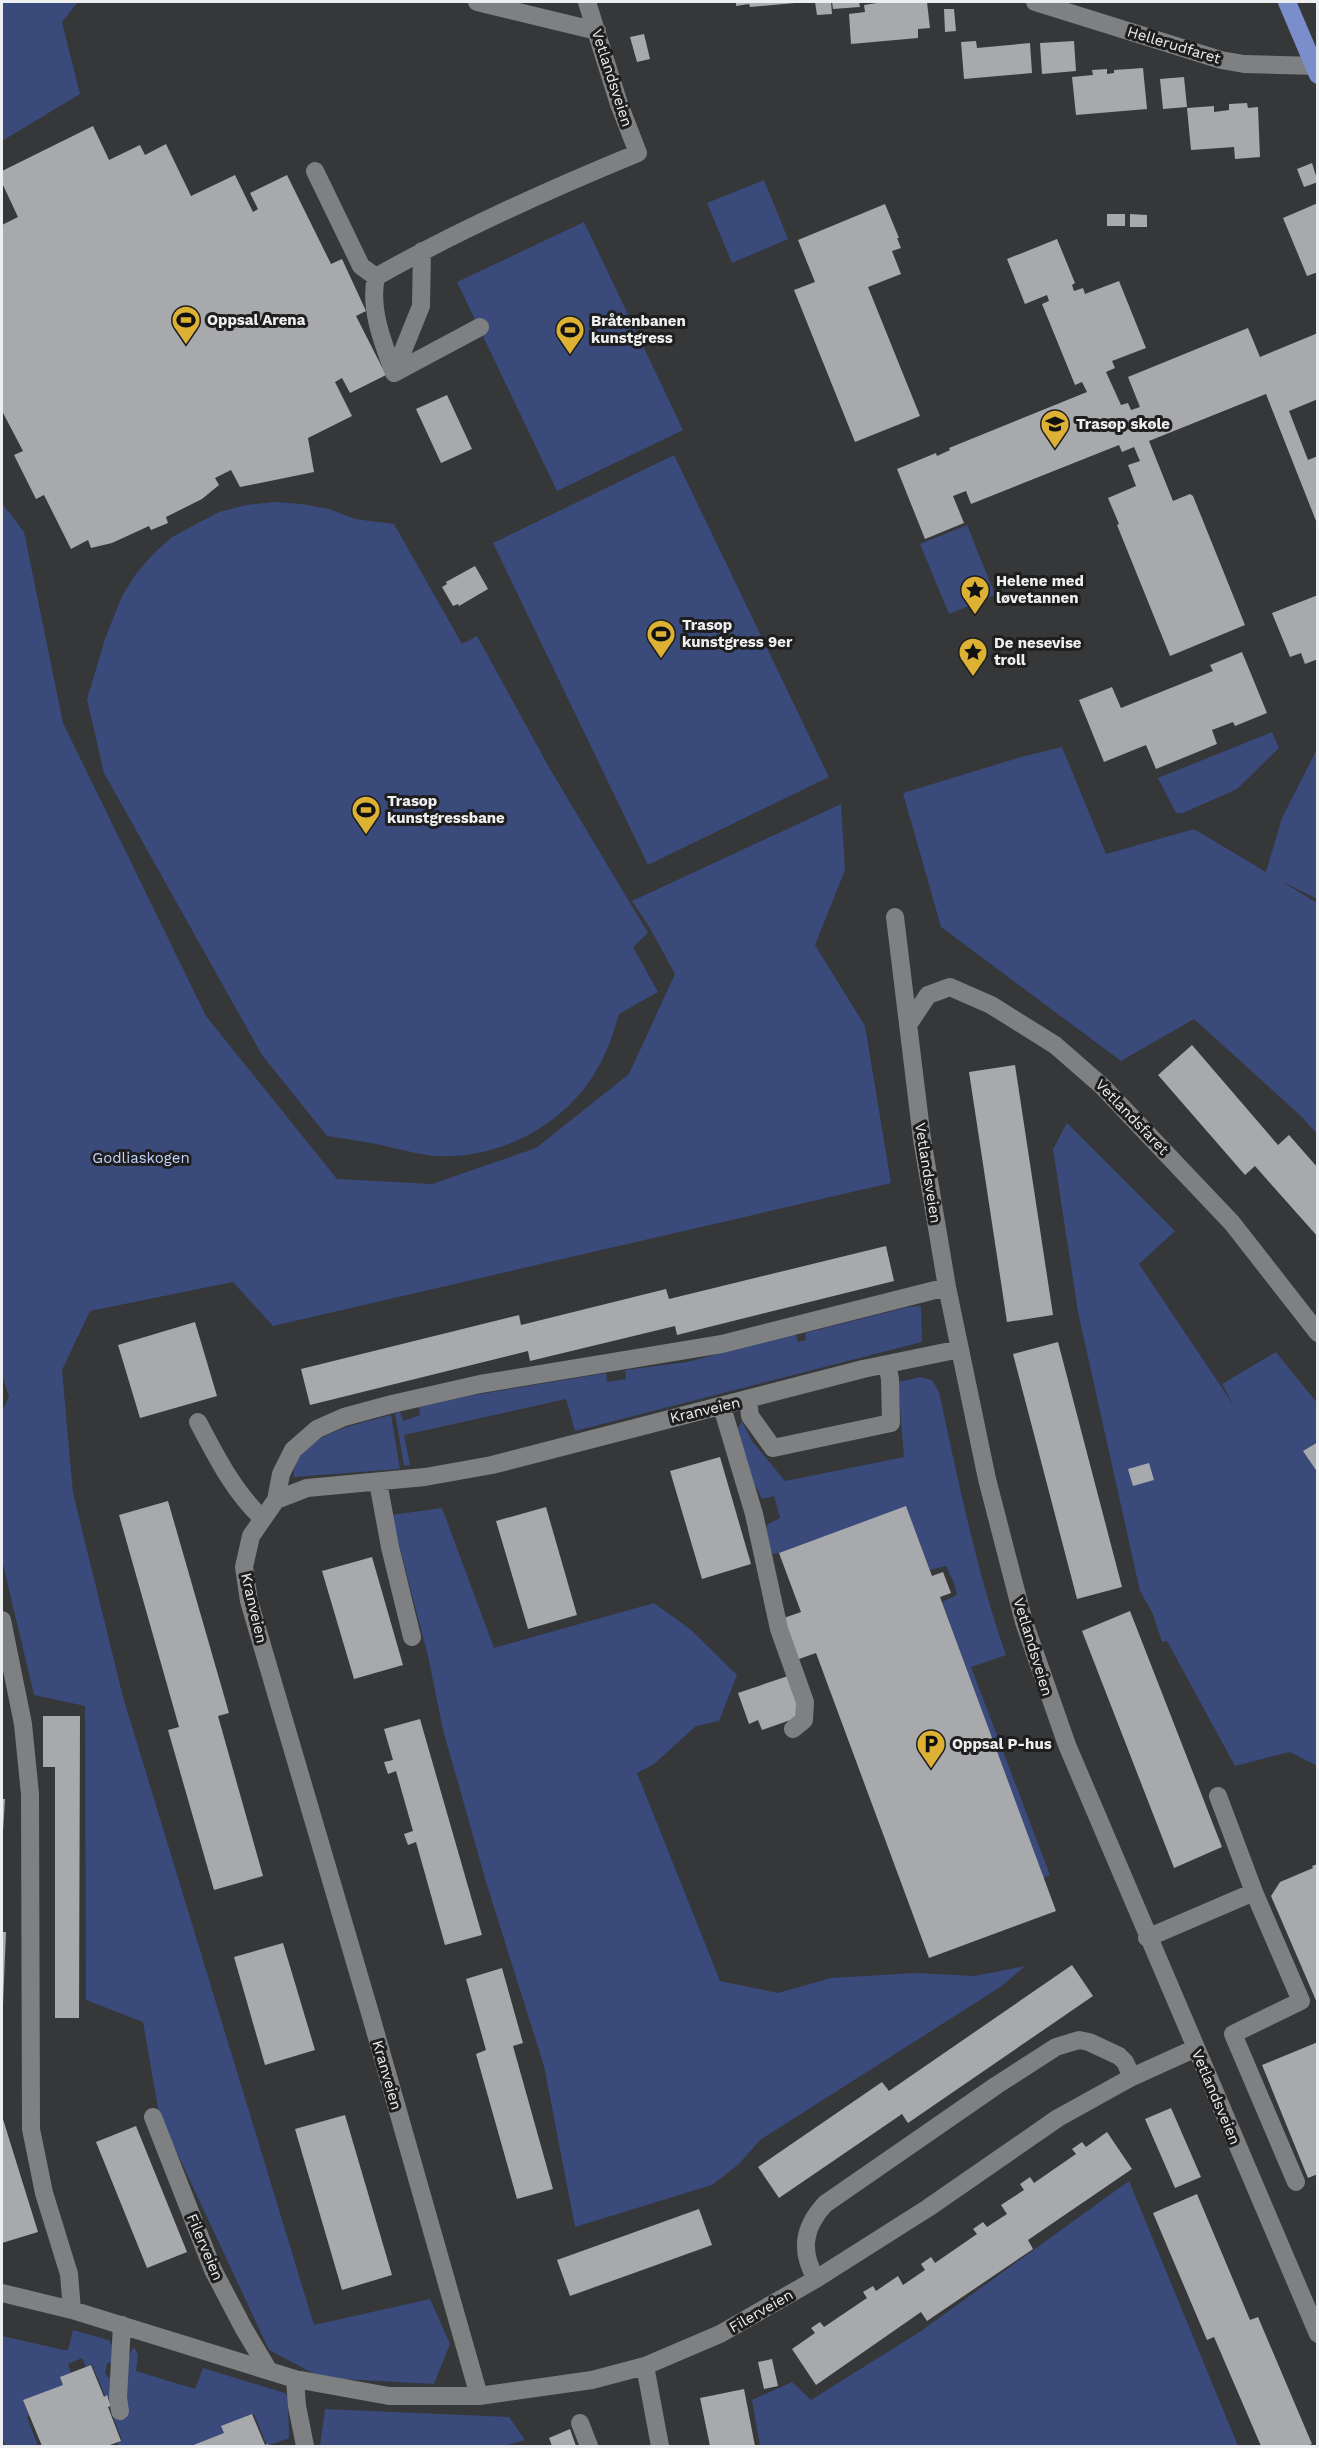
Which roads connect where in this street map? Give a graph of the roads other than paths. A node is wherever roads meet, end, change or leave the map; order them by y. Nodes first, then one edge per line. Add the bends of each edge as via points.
1 (477, 2) edge
2 (587, 2) edge
3 (1035, 2) edge
4 (1287, 2) edge
5 (597, 31) junction
6 (1316, 69) edge
7 (315, 171) dead end
8 (422, 251) junction
9 (376, 277) junction
10 (480, 327) dead end
11 (394, 373) junction
12 (895, 917) dead end
13 (908, 1025) junction
14 (947, 1287) junction
15 (1317, 1333) edge
16 (960, 1349) junction
17 (887, 1364) junction
18 (748, 1400) junction
19 (722, 1407) junction
20 (198, 1422) dead end
21 (378, 1482) junction
22 (276, 1500) junction
23 (262, 1518) junction
24 (2, 1620) edge
25 (412, 1637) dead end
26 (793, 1729) dead end
27 (1218, 1796) dead end
28 (1254, 1892) junction
29 (1147, 1938) junction
30 (1196, 2048) junction
31 (1132, 2077) junction
32 (153, 2117) dead end
33 (1296, 2182) dead end
34 (816, 2279) junction
35 (2, 2293) edge
36 (72, 2310) junction
37 (122, 2325) junction
38 (1317, 2334) edge
39 (645, 2366) junction
40 (269, 2372) junction
41 (295, 2379) junction
42 (479, 2396) junction
43 (120, 2411) dead end
44 (580, 2423) dead end
45 (304, 2446) edge
46 (589, 2446) edge
47 (660, 2446) edge

1 - 5 street
2 - 5 street, Vetlandsveien
3 - 6 street, Hellerudfaret via 1221,60
4 - 6 main road
5 - 8 street, Vetlandsveien via 638,153 558,186
7 - 9 street via 361,266
8 - 9 street
8 - 11 street via 421,306
9 - 11 street via 374,306
10 - 11 street
12 - 13 street, Vetlandsveien
13 - 14 street, Vetlandsveien
13 - 15 street, Vetlandsfaret via 928,995 950,987 991,1005 1055,1045 1102,1086 1232,1223
14 - 16 street, Vetlandsveien
14 - 22 street via 710,1346 480,1384 344,1417 316,1429 293,1450 281,1474
16 - 17 street, Kranveien
16 - 29 street, Vetlandsveien via 987,1479 1024,1622 1067,1745
17 - 18 street, Kranveien
17 - 18 street via 891,1423 773,1448 750,1416
18 - 19 street, Kranveien
19 - 21 street, Kranveien via 492,1466
19 - 26 street via 754,1514 779,1629 805,1702 804,1720
20 - 23 street via 217,1459
21 - 22 street, Kranveien via 307,1488
21 - 25 street
22 - 23 street, Kranveien
23 - 42 street, Kranveien via 251,1536 244,1567 249,1601
24 - 36 street via 23,1724 30,1794 31,2129 44,2193 69,2274
27 - 28 street
28 - 29 street
28 - 33 street via 1301,2001 1233,2034
29 - 30 street, Vetlandsveien
30 - 31 street, Filerveien
30 - 38 street, Vetlandsveien
31 - 34 street, Filerveien via 1058,2118
31 - 34 street via 1119,2056 1089,2042 1079,2040 1056,2047 825,2204 810,2223 805,2248
32 - 40 street, Filerveien via 213,2270
34 - 39 street, Filerveien via 720,2334
35 - 36 street, Filerveien
36 - 37 street, Filerveien
37 - 40 street, Filerveien
37 - 43 street
39 - 42 street, Filerveien via 592,2380
39 - 47 street
40 - 41 street, Filerveien
41 - 42 street, Filerveien via 389,2396
41 - 45 street
44 - 46 street

